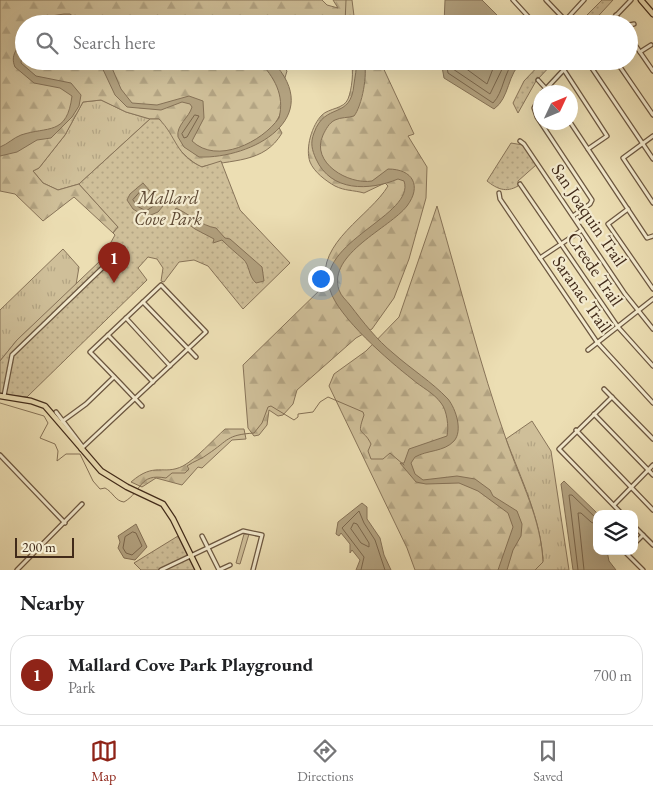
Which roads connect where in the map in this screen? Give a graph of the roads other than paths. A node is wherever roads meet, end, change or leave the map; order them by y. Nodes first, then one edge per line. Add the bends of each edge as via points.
1 (512, 0) edge
2 (546, 0) edge
3 (631, 0) edge
4 (641, 0) edge
5 (582, 1) edge
6 (653, 14) edge
7 (526, 15) edge
8 (560, 15) edge
9 (569, 15) edge
10 (616, 15) edge
11 (650, 45) dead end
12 (638, 49) edge
13 (640, 52) junction
14 (564, 70) joint
15 (593, 70) edge
16 (622, 70) edge
17 (653, 71) edge
18 (538, 80) dead end
19 (543, 85) edge
20 (549, 85) edge
21 (653, 116) edge
22 (545, 130) edge
23 (575, 130) edge
24 (653, 136) edge
25 (520, 141) dead end
26 (642, 143) junction
27 (588, 149) junction
28 (653, 159) edge
29 (520, 184) dead end
30 (499, 193) dead end
31 (653, 203) edge
32 (628, 209) junction
33 (573, 216) junction
34 (582, 230) junction
35 (653, 236) edge
36 (561, 244) junction
37 (123, 248) dead end
38 (540, 258) junction
39 (653, 289) edge
40 (653, 299) edge
41 (143, 302) junction
42 (638, 311) junction
43 (126, 318) junction
44 (618, 327) junction
45 (653, 329) edge
46 (108, 335) junction
47 (597, 342) junction
48 (188, 348) junction
49 (588, 350) dead end
50 (196, 357) dead end
51 (170, 366) junction
52 (653, 366) edge
53 (114, 377) junction
54 (153, 382) junction
55 (604, 389) dead end
56 (2, 396) edge
57 (612, 397) junction
58 (135, 399) junction
59 (653, 403) edge
60 (142, 406) dead end
61 (56, 412) dead end
62 (113, 413) dead end
63 (594, 414) junction
64 (117, 417) junction
65 (62, 422) junction
66 (576, 430) junction
67 (93, 433) dead end
68 (97, 437) junction
69 (653, 439) edge
70 (83, 449) junction
71 (0, 455) edge
72 (653, 465) edge
73 (648, 470) junction
74 (653, 475) edge
75 (632, 488) junction
76 (82, 504) dead end
77 (614, 505) junction
78 (618, 510) edge
79 (653, 510) edge
80 (65, 523) junction
81 (638, 530) edge
82 (643, 535) junction
83 (202, 536) dead end
84 (638, 540) edge
85 (653, 545) edge
86 (208, 547) junction
87 (191, 555) junction
88 (628, 555) edge
89 (230, 565) dead end
90 (17, 570) edge
91 (161, 570) edge
92 (198, 570) edge
93 (219, 570) edge
94 (253, 570) edge
95 (643, 570) edge

1 - 7 street
2 - 8 street
3 - 10 street
4 - 6 main road
5 - 9 street
11 - 13 street
12 - 13 street
13 - 17 street
14 - 20 street
14 - 27 street via 608,136
15 - 26 street
16 - 21 street
18 - 19 street
22 - 33 street via 592,200
23 - 27 street
24 - 26 street
25 - 33 street, San Joaquin Trail
26 - 28 street
26 - 31 street via 625,154 624,160
27 - 32 street
29 - 36 street, Creede Trail
30 - 38 street, Saranac Trail
32 - 35 street via 647,238
32 - 39 street via 608,224
33 - 34 street, San Joaquin Trail
34 - 36 street
34 - 42 street, San Joaquin Trail
36 - 38 street
36 - 44 street, Creede Trail
37 - 56 street via 15,352 10,359
38 - 47 street, Saranac Trail
40 - 42 street
41 - 43 street
41 - 48 street
41 - 48 street via 160,285 206,332
42 - 44 street
42 - 45 street, San Joaquin Trail
43 - 46 street
43 - 51 street
44 - 47 street
44 - 52 street, Creede Trail
46 - 53 street via 90,352
46 - 54 street
47 - 49 street
47 - 59 street, Saranac Trail
48 - 50 street
48 - 51 street
51 - 54 street
53 - 58 street
53 - 65 street
54 - 58 street
55 - 57 street
56 - 65 main road via 42,404
57 - 63 street
57 - 69 street
58 - 60 street
58 - 64 street
61 - 65 street
62 - 64 street
63 - 66 street
63 - 73 street
64 - 68 street
65 - 70 main road
66 - 75 street
66 - 77 street via 559,449
67 - 68 street
68 - 70 street
70 - 87 main road via 101,471 160,502 168,510
71 - 80 street
72 - 73 street
73 - 74 street
73 - 75 street
75 - 77 street
75 - 79 street
76 - 80 street
77 - 78 street
80 - 90 street
81 - 82 street
82 - 84 street
82 - 85 street
83 - 86 street
86 - 87 street
86 - 93 street
86 - 94 street via 243,531 262,535
87 - 91 street
87 - 92 main road
88 - 95 street
89 - 93 street

